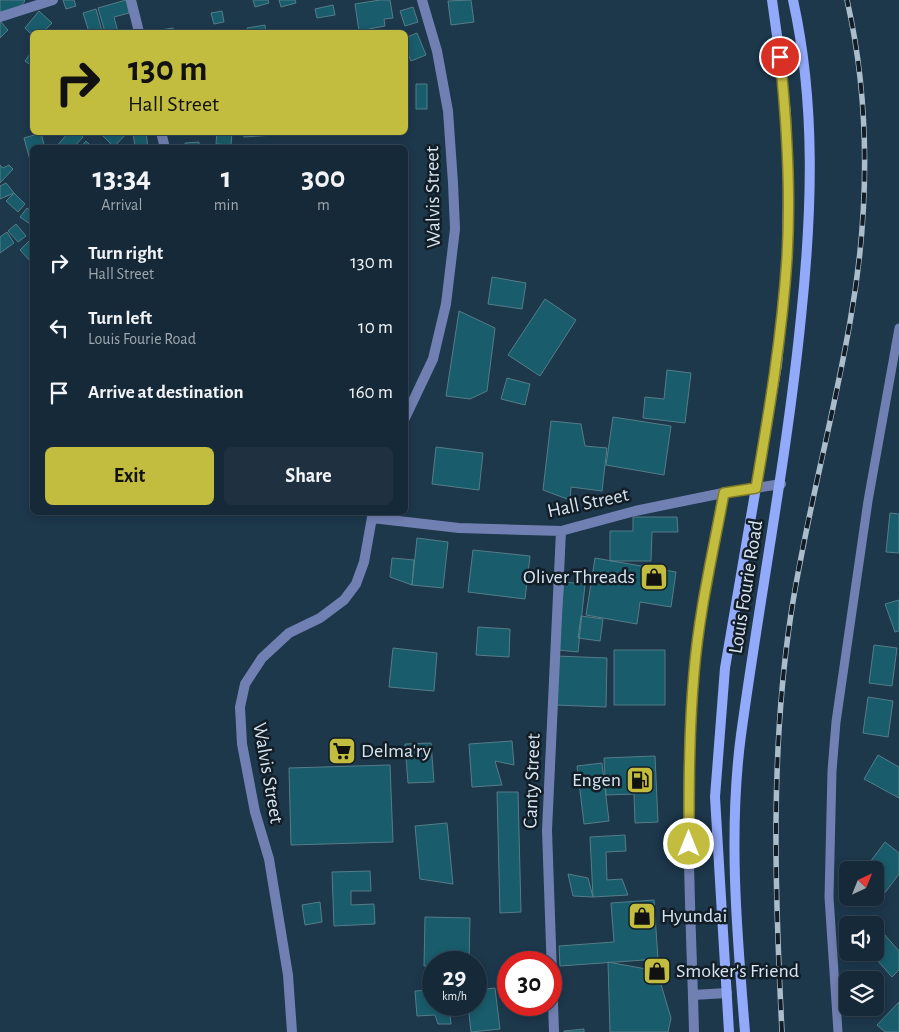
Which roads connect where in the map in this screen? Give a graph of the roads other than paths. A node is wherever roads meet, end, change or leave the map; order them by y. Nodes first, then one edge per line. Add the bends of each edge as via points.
1 (53, 0) edge
2 (131, 0) edge
3 (422, 0) edge
4 (772, 0) edge
5 (793, 0) edge
6 (0, 17) edge
7 (138, 30) edge
8 (899, 328) edge
9 (408, 412) edge
10 (780, 484) junction
11 (756, 488) junction
12 (724, 493) junction
13 (372, 516) edge
14 (561, 531) junction
15 (727, 993) junction
16 (693, 995) junction
17 (292, 1032) edge
18 (554, 1032) edge
19 (694, 1032) edge
20 (729, 1032) edge
21 (745, 1032) edge
22 (838, 1032) edge

1 - 6 street
2 - 7 street
3 - 9 street, Walvis Street via 437,51 448,112 455,229 446,304 433,360
4 - 11 main road, Louis Fourie Road via 786,114 787,258 776,365
5 - 10 main road, Louis Fourie Road via 804,59 810,195 806,272
8 - 22 lane via 868,501 836,722 829,897
10 - 11 street, Hall Street
10 - 21 main road, Louis Fourie Road via 741,737 734,826
11 - 12 street, Hall Street
11 - 15 main road, Louis Fourie Road via 725,668 715,797
12 - 14 street, Hall Street via 635,511
12 - 16 street via 694,671 688,757
13 - 14 street, Hall Street via 459,528
13 - 17 street, Walvis Street via 364,562 356,584 344,600 320,618 289,633 262,658 245,684 240,707 242,744 254,812 269,859 288,975
14 - 18 street, Canty Street via 547,830
15 - 16 street
15 - 20 main road, Louis Fourie Road
16 - 19 street

